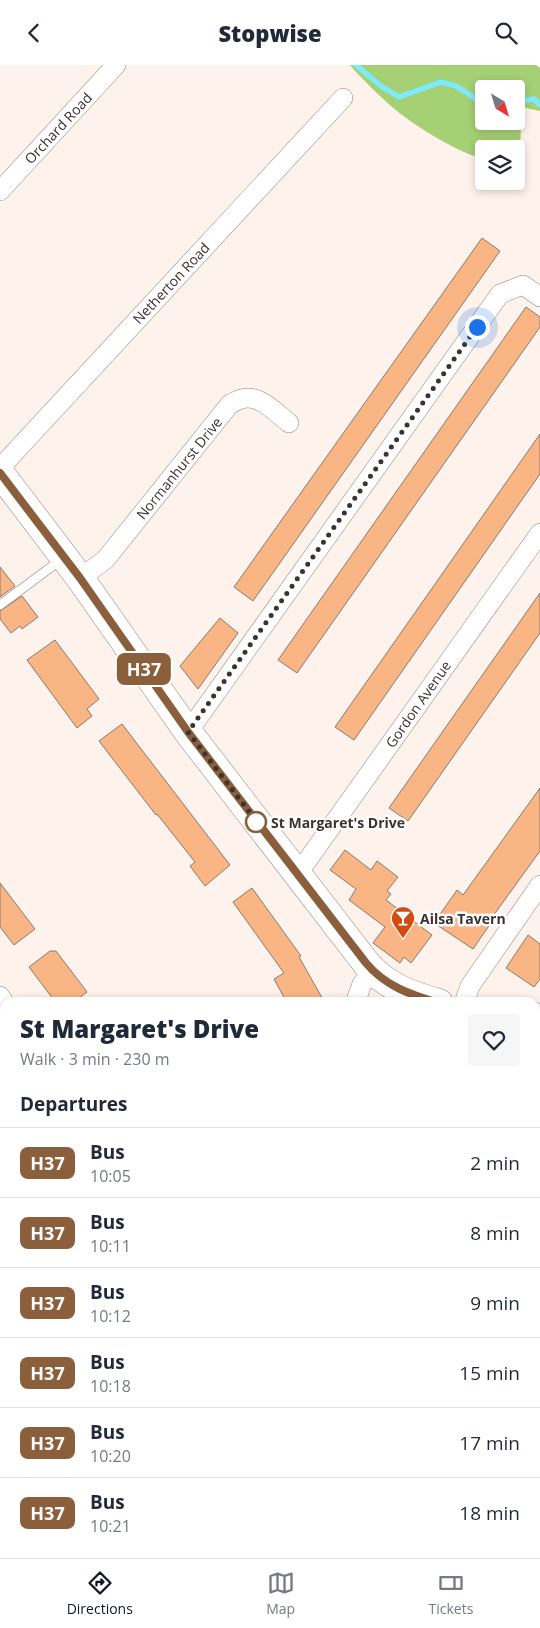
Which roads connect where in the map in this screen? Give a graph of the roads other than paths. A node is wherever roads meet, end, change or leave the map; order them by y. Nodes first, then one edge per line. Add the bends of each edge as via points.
1 (116, 65) edge
2 (342, 98) dead end
3 (0, 191) edge
4 (540, 297) edge
5 (289, 423) dead end
6 (0, 468) edge
7 (0, 473) edge
8 (540, 533) edge
9 (64, 557) junction
10 (80, 578) junction
11 (0, 605) edge
12 (188, 732) junction
13 (297, 875) junction
14 (540, 885) edge
15 (372, 971) junction
16 (357, 997) edge
17 (420, 997) edge
18 (466, 997) edge

1 - 3 street, Orchard Road
2 - 6 street, Netherton Road
4 - 12 street via 523,285 500,295
5 - 10 street, Normanhurst Drive via 264,403 242,398 230,405 105,560
7 - 9 main road
8 - 13 street, Gordon Avenue
9 - 10 main road
9 - 11 lane
10 - 12 main road
12 - 13 main road
13 - 15 main road
14 - 18 street via 470,986
15 - 16 street
15 - 17 main road via 404,992

